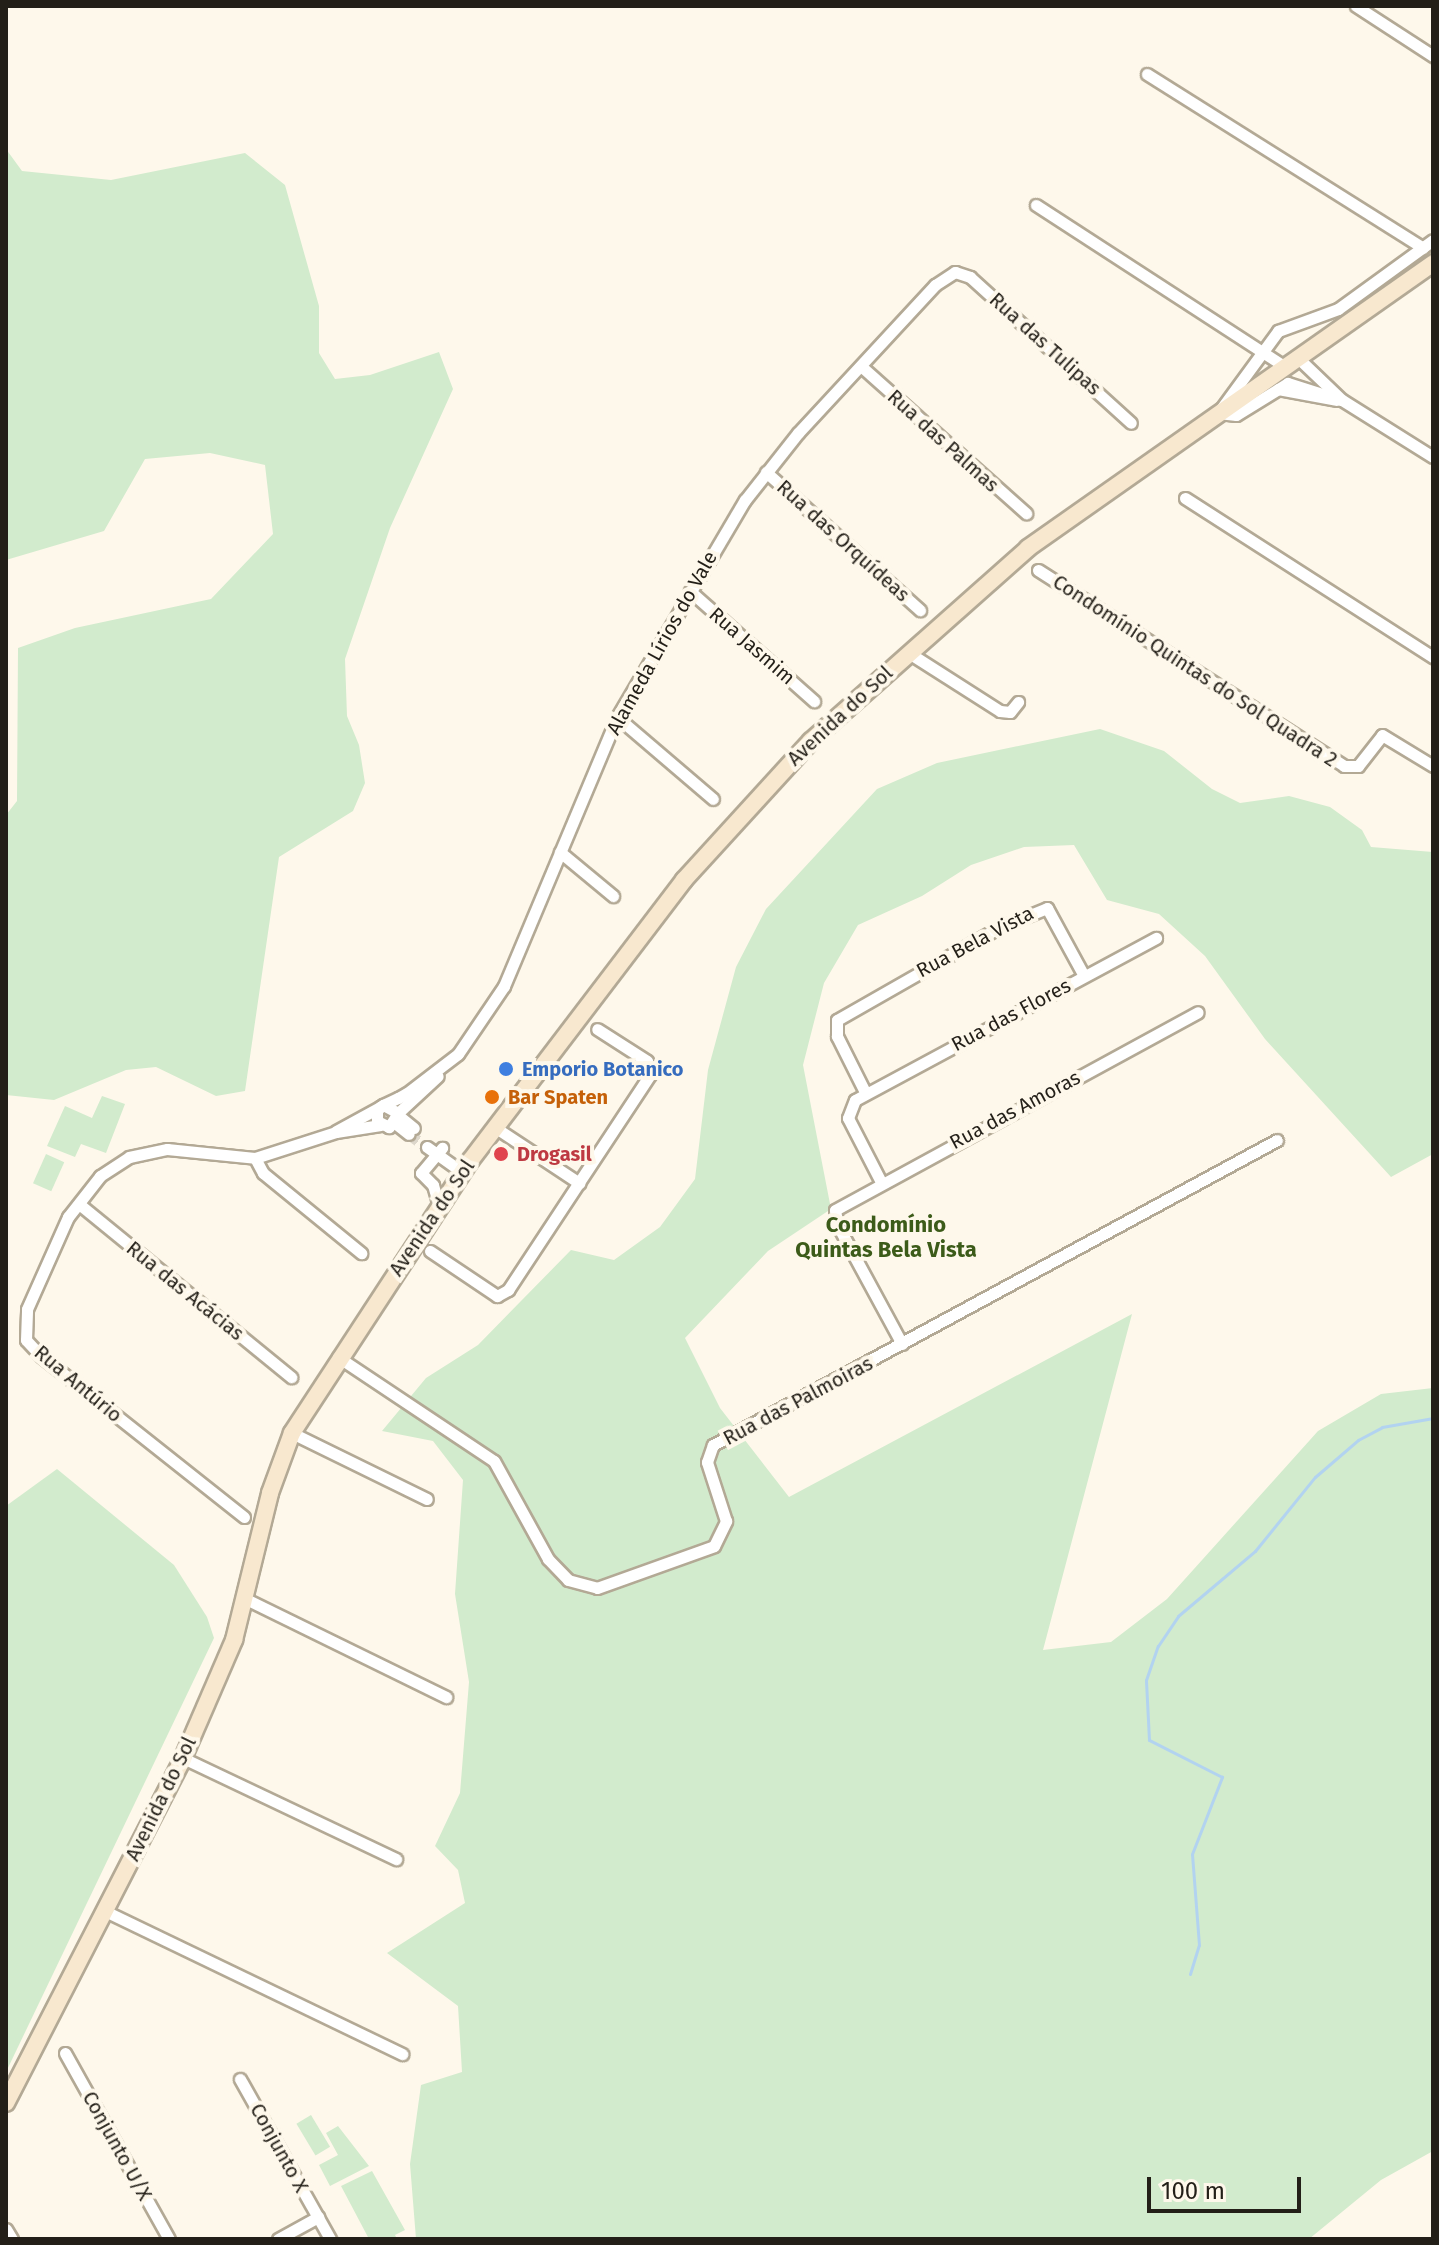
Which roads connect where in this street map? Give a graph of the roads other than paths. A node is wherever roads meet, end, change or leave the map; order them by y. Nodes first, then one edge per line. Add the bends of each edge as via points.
1 (1356, 6) edge
2 (1433, 56) edge
3 (1147, 74) dead end
4 (1036, 205) dead end
5 (1428, 244) edge
6 (1433, 263) edge
7 (955, 272) joint
8 (1262, 349) junction
9 (862, 367) junction
10 (1291, 373) junction
11 (1341, 400) junction
12 (1218, 413) junction
13 (1131, 423) dead end
14 (1433, 457) edge
15 (766, 472) junction
16 (1185, 498) dead end
17 (1026, 513) dead end
18 (1038, 570) dead end
19 (690, 591) junction
20 (920, 610) dead end
21 (909, 653) junction
22 (1433, 657) edge
23 (814, 701) dead end
24 (1018, 702) dead end
25 (617, 717) junction
26 (1433, 766) edge
27 (713, 799) dead end
28 (560, 852) junction
29 (613, 896) dead end
30 (1156, 938) dead end
31 (1084, 976) junction
32 (1198, 1012) dead end
33 (597, 1029) dead end
34 (445, 1065) junction
35 (865, 1092) junction
36 (382, 1106) junction
37 (398, 1118) junction
38 (380, 1125) junction
39 (496, 1128) junction
40 (412, 1131) tunnel mouth
41 (336, 1132) junction
42 (1277, 1140) dead end
43 (255, 1158) junction
44 (466, 1166) junction
45 (422, 1171) junction
46 (881, 1182) junction
47 (579, 1183) junction
48 (450, 1191) junction
49 (79, 1204) junction
50 (439, 1206) junction
51 (430, 1251) dead end
52 (361, 1253) dead end
53 (902, 1344) junction
54 (338, 1357) junction
55 (291, 1377) dead end
56 (292, 1433) junction
57 (427, 1499) dead end
58 (244, 1517) dead end
59 (246, 1599) junction
60 (446, 1697) dead end
61 (183, 1758) junction
62 (396, 1859) dead end
63 (105, 1911) junction
64 (65, 2053) dead end
65 (402, 2054) dead end
66 (240, 2079) dead end
67 (6, 2103) edge
68 (318, 2217) junction
69 (6, 2229) edge
70 (12, 2239) edge
71 (169, 2239) edge
72 (278, 2239) edge
73 (330, 2239) edge

1 - 2 street
3 - 5 street
4 - 8 street
5 - 8 street via 1338,309 1286,325
6 - 10 street, Avenida do Sol via 1331,336
7 - 9 street, Alameda Lírios do Vale via 935,285
7 - 13 street, Rua das Tulipas via 970,277
8 - 10 street
8 - 12 street
9 - 15 street, Alameda Lírios do Vale
9 - 17 street, Rua das Palmas
10 - 11 street
10 - 11 street
10 - 12 street, Avenida do Sol
11 - 14 street
12 - 21 street, Avenida do Sol via 1028,548
15 - 19 street, Alameda Lírios do Vale
15 - 20 street, Rua das Orquídeas
16 - 22 street
18 - 26 street, Condomínio Quintas do Sol Quadra 2 via 1352,769 1382,735
19 - 23 street, Rua Jasmim
19 - 25 street, Alameda Lírios do Vale
21 - 24 street via 1000,711 1010,712
21 - 39 street, Avenida do Sol via 730,824
25 - 27 street
25 - 28 street, Alameda Lírios do Vale
28 - 29 street
28 - 34 street, Alameda Lírios do Vale via 504,986
30 - 31 street, Rua das Flores
31 - 35 street, Rua das Flores
31 - 35 street, Rua Bela Vista via 1051,911 1043,907 837,1020 837,1036
32 - 46 street, Rua das Amoras
33 - 47 street via 647,1061 651,1070
34 - 36 street, Alameda Lírios do Vale
34 - 37 street, Alameda Lírios do Vale
35 - 46 street via 850,1106 848,1118
36 - 37 street
36 - 38 street via 376,1116
36 - 41 street, Alameda Lírios do Vale
37 - 38 street
37 - 40 street
38 - 41 street
39 - 44 street, Avenida do Sol
39 - 47 street
41 - 43 street, Rua Antúrio
42 - 53 street, Rua das Palmoiras
43 - 49 street, Rua Antúrio via 152,1150 100,1176
43 - 52 street via 263,1173
44 - 45 street via 435,1147
44 - 48 street, Avenida do Sol
45 - 48 street
45 - 50 street
46 - 53 street, Rua das Amoras via 835,1210 838,1226
47 - 51 street via 502,1297
48 - 50 street, Avenida do Sol
49 - 55 street, Rua das Acácias
49 - 58 street, Rua Antúrio via 55,1238 40,1273 24,1322 26,1340
50 - 54 street, Avenida do Sol
53 - 54 street, Rua das Palmoiras via 708,1450 708,1472 726,1521 714,1546 597,1588 568,1580 548,1559 494,1461
54 - 56 street, Avenida do Sol
56 - 57 street
56 - 59 street, Avenida do Sol via 270,1493
59 - 60 street
59 - 61 street, Avenida do Sol
61 - 62 street
61 - 63 street, Avenida do Sol
63 - 65 street
63 - 67 street, Avenida do Sol
64 - 71 street, Conjunto U/X
66 - 68 street, Conjunto X
68 - 72 street
68 - 73 street, Conjunto X
69 - 70 street

